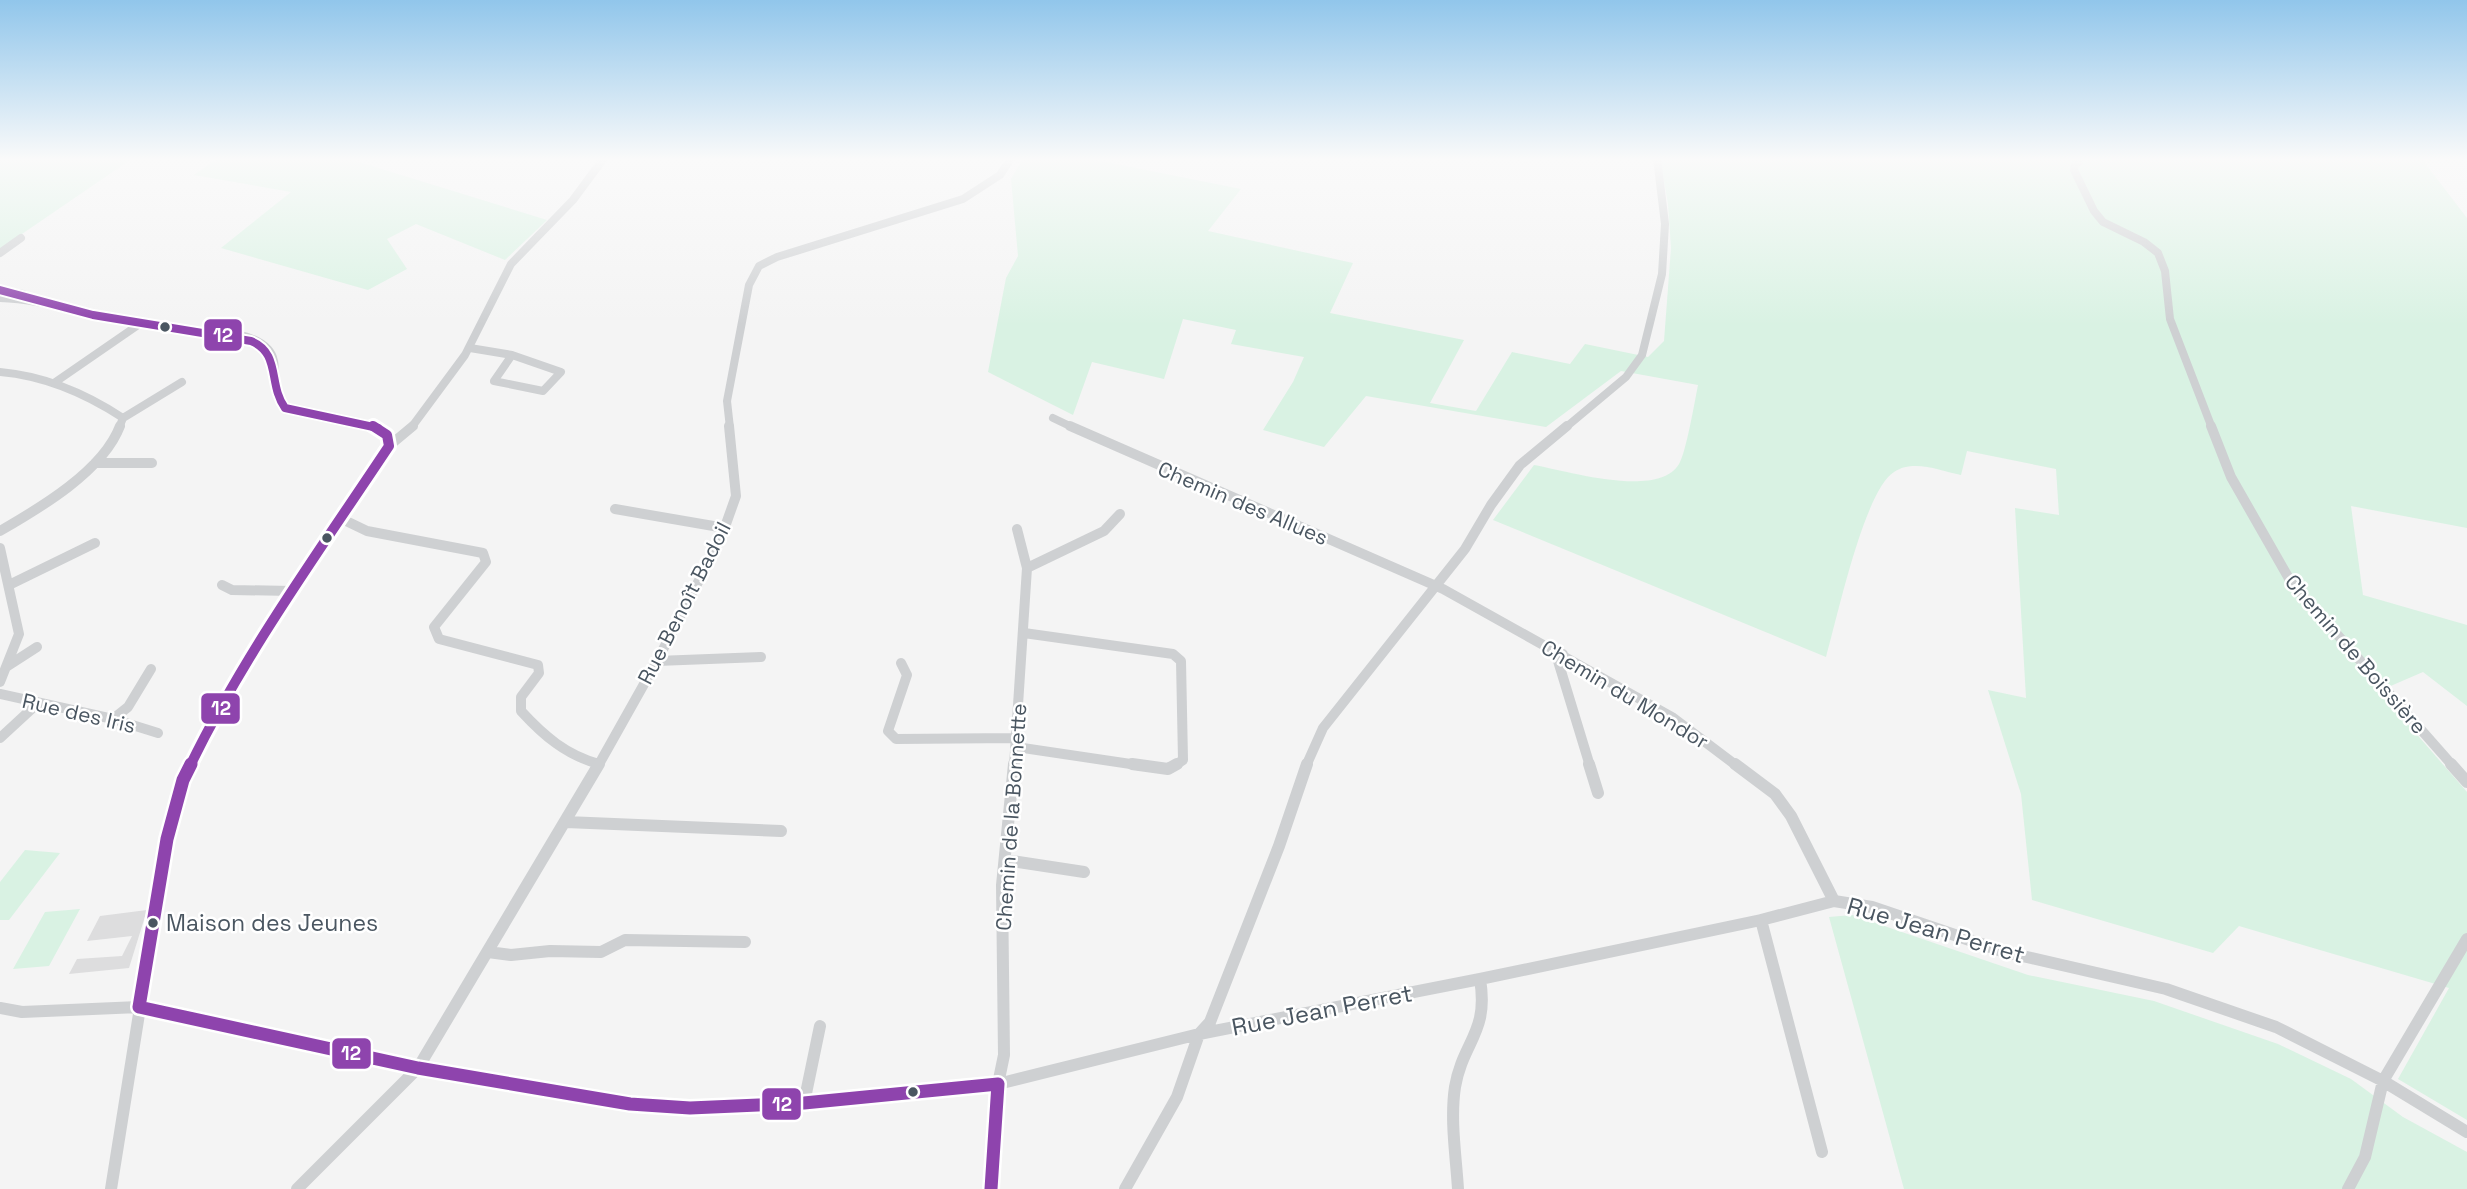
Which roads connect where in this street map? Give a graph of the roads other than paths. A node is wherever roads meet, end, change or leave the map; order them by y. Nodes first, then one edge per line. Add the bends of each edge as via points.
1 (560, 213) edge
2 (922, 213) edge
3 (1664, 213) edge
4 (2096, 213) edge
5 (21, 238) dead end
6 (0, 253) edge
7 (0, 290) edge
8 (0, 298) edge
9 (36, 300) junction
10 (141, 323) junction
11 (470, 348) junction
12 (512, 354) junction
13 (0, 372) edge
14 (182, 382) dead end
15 (54, 383) junction
16 (123, 418) junction
17 (1053, 418) dead end
18 (389, 446) junction
19 (95, 463) junction
20 (152, 463) dead end
21 (615, 509) dead end
22 (1120, 514) dead end
23 (342, 519) junction
24 (725, 528) junction
25 (1017, 529) dead end
26 (0, 531) edge
27 (95, 543) dead end
28 (0, 548) edge
29 (1027, 568) junction
30 (9, 585) junction
31 (222, 585) dead end
32 (1434, 587) junction
33 (292, 591) junction
34 (1024, 633) junction
35 (37, 647) dead end
36 (1563, 654) junction
37 (761, 657) dead end
38 (657, 661) junction
39 (901, 663) dead end
40 (6, 667) junction
41 (151, 669) dead end
42 (0, 682) edge
43 (0, 694) edge
44 (38, 703) junction
45 (113, 719) junction
46 (158, 733) dead end
47 (0, 738) edge
48 (1016, 742) junction
49 (599, 764) junction
50 (2467, 782) edge
51 (1598, 793) dead end
52 (566, 822) junction
53 (781, 831) dead end
54 (1005, 860) junction
55 (1084, 872) dead end
56 (1835, 901) junction
57 (1761, 920) junction
58 (2467, 939) edge
59 (745, 942) dead end
60 (488, 952) junction
61 (1480, 979) junction
62 (139, 1007) junction
63 (0, 1008) edge
64 (820, 1026) dead end
65 (1199, 1034) junction
66 (418, 1068) junction
67 (2383, 1081) junction
68 (998, 1084) junction
69 (804, 1103) junction
70 (2467, 1132) edge
71 (1822, 1152) dead end
72 (111, 1189) edge
73 (297, 1189) edge
74 (991, 1189) edge
75 (1125, 1189) edge
76 (1458, 1189) edge
77 (2348, 1189) edge

1 - 11 street via 511,264
2 - 24 street, Rue Benoît Badoil via 777,257 759,267 748,285 727,401 736,496
3 - 32 street via 1662,274 1642,355 1626,377 1520,465 1465,550
4 - 50 street, Chemin de Boissière via 2158,253 2165,271 2170,319 2231,477 2291,582
5 - 6 street
7 - 9 street
8 - 9 street
9 - 10 street
10 - 15 street
10 - 18 street via 222,334 263,345 274,360 275,400 285,408 377,427 387,435
11 - 12 street
11 - 18 street via 413,426
12 - 12 street via 524,359 561,372 543,391 494,381
13 - 15 street
14 - 16 street
15 - 16 street via 94,399
16 - 19 street via 120,432
17 - 32 street, Chemin des Allues
18 - 23 street
19 - 20 street
19 - 26 street via 34,513
21 - 24 street
22 - 29 street via 1104,531
23 - 33 street
23 - 49 street via 368,531 483,553 486,562 434,627 439,639 538,664 539,673 521,697 521,711 548,742
24 - 38 street, Rue Benoît Badoil
25 - 29 street, Chemin de la Bonnette
27 - 30 street
28 - 30 street, Rue des Iris
29 - 34 street, Chemin de la Bonnette
30 - 40 street, Rue des Iris via 19,635
31 - 33 street via 232,590
32 - 36 street, Chemin du Mondor
32 - 65 street via 1323,729 1299,781 1241,948 1210,1022
33 - 62 street via 207,731 183,780 167,839
34 - 48 street, Chemin de la Bonnette
34 - 48 street via 1173,653 1181,661 1183,760 1168,769
35 - 40 street
36 - 51 street via 1558,661
36 - 56 street, Chemin du Mondor via 1672,717 1775,794
37 - 38 street
38 - 49 street, Rue Benoît Badoil
39 - 48 street via 907,676 888,731 896,739
40 - 42 street, Rue des Iris
41 - 45 street via 128,708
43 - 44 street, Rue des Iris
44 - 45 street, Rue des Iris
44 - 47 street
45 - 46 street, Rue des Iris
48 - 54 street, Chemin de la Bonnette
49 - 52 street, Rue Benoît Badoil
52 - 53 street
52 - 60 street, Rue Benoît Badoil
54 - 55 street
54 - 68 street, Chemin de la Bonnette via 1004,1055
56 - 57 street, Rue Jean Perret
56 - 67 street, Rue Jean Perret via 1872,906 2005,952 2166,989 2277,1027
57 - 61 street, Rue Jean Perret
57 - 71 street
58 - 67 street
59 - 60 street via 625,940 601,952
60 - 66 street, Rue Benoît Badoil
61 - 65 street, Rue Jean Perret
61 - 76 street via 1484,1013 1457,1077
62 - 63 street, Rue Jean Perret via 22,1012
62 - 66 street, Rue Jean Perret
62 - 72 street
64 - 69 street
65 - 68 street, Rue Jean Perret
65 - 75 street via 1177,1097
66 - 69 street, Rue Jean Perret via 630,1104 690,1108
66 - 73 street, Rue Benoît Badoil
67 - 70 street, Rue Jean Perret
67 - 77 street via 2365,1157
68 - 69 street, Rue Jean Perret
68 - 74 street, Chemin de la Bonnette

